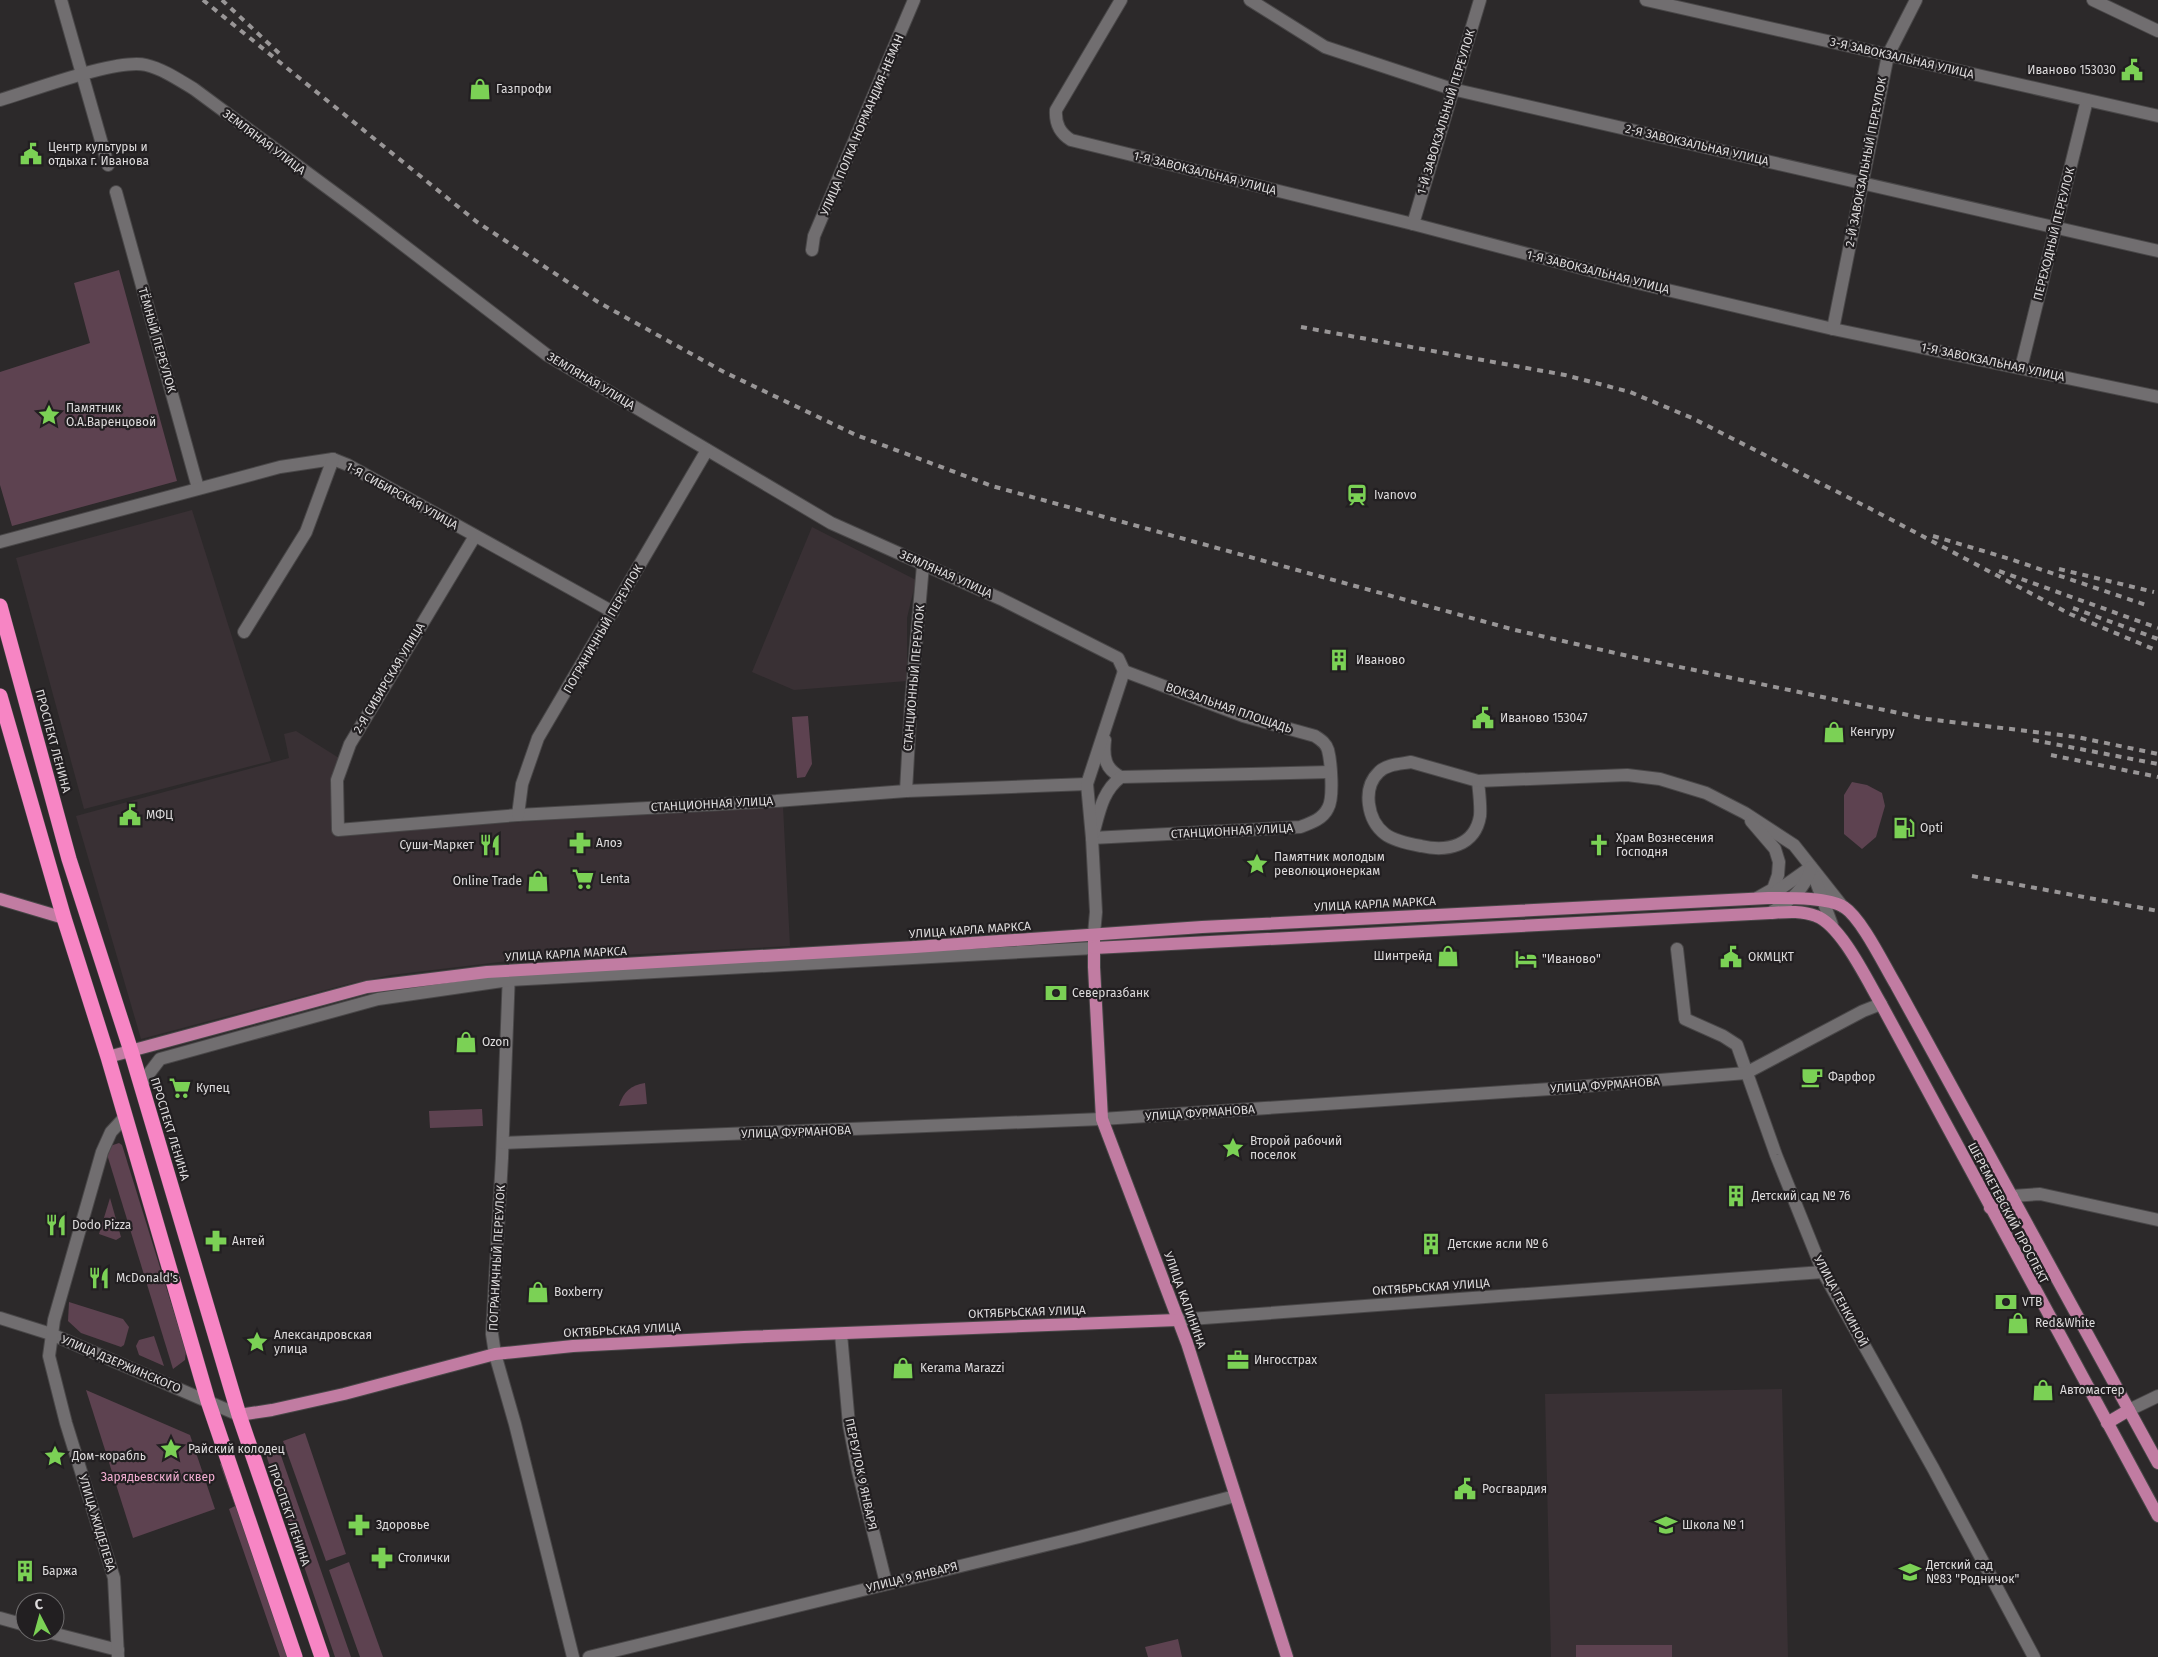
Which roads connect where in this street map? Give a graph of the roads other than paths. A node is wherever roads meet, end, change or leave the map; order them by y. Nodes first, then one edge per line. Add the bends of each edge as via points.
1 (61, 0) edge
2 (914, 0) edge
3 (1121, 0) edge
4 (1250, 0) edge
5 (1480, 0) edge
6 (1646, 0) edge
7 (1916, 0) edge
8 (2093, 0) edge
9 (2158, 31) edge
10 (1888, 55) junction
11 (83, 75) junction
12 (1452, 89) junction
13 (0, 100) edge
14 (2086, 100) junction
15 (2158, 116) edge
16 (108, 164) dead end
17 (1862, 183) junction
18 (116, 192) dead end
19 (1413, 224) junction
20 (2055, 227) junction
21 (812, 250) dead end
22 (2158, 251) edge
23 (1833, 329) junction
24 (2022, 368) junction
25 (2158, 397) edge
26 (707, 450) junction
27 (333, 459) junction
28 (198, 488) junction
29 (475, 536) junction
30 (0, 542) edge
31 (924, 565) junction
32 (0, 606) edge
33 (613, 612) junction
34 (244, 632) dead end
35 (1124, 671) junction
36 (0, 696) edge
37 (1107, 718) junction
38 (1330, 772) junction
39 (1121, 777) junction
40 (1478, 781) junction
41 (1087, 784) junction
42 (906, 791) junction
43 (1745, 813) junction
44 (518, 815) junction
45 (338, 830) joint
46 (1092, 838) junction
47 (1811, 866) junction
48 (1762, 898) junction
49 (1792, 898) junction
50 (0, 899) edge
51 (1823, 901) junction
52 (1843, 906) junction
53 (1770, 913) junction
54 (64, 918) junction
55 (89, 922) junction
56 (1832, 925) junction
57 (1094, 934) junction
58 (1094, 948) junction
59 (1677, 949) dead end
60 (509, 975) junction
61 (1881, 1004) junction
62 (131, 1051) junction
63 (108, 1057) junction
64 (1746, 1073) junction
65 (140, 1084) junction
66 (124, 1118) junction
67 (1102, 1119) junction
68 (502, 1143) junction
69 (2012, 1196) junction
70 (1990, 1208) junction
71 (2158, 1220) edge
72 (1823, 1272) junction
73 (0, 1318) edge
74 (1177, 1320) junction
75 (51, 1334) junction
76 (841, 1334) junction
77 (495, 1354) junction
78 (2158, 1396) edge
79 (208, 1401) junction
80 (2129, 1410) junction
81 (239, 1415) junction
82 (2107, 1423) junction
83 (2158, 1463) edge
84 (1235, 1496) junction
85 (2158, 1516) edge
86 (886, 1583) junction
87 (0, 1618) edge
88 (15, 1622) edge
89 (65, 1637) edge
90 (118, 1654) edge
91 (295, 1657) edge
92 (322, 1657) edge
93 (573, 1657) edge
94 (589, 1657) edge
95 (1287, 1657) edge
96 (2034, 1657) edge

1 - 11 street
2 - 21 street, УЛИЦА ПОЛКА НОРМАНДИЯ-НЕМАН via 814,236
3 - 19 street, 1-Я ЗАВОКЗАЛЬНАЯ УЛИЦА via 1056,110 1059,129 1071,140
4 - 12 street, 2-Я ЗАВОКЗАЛЬНАЯ УЛИЦА via 1325,47
5 - 12 street, 1-Й ЗАВОКЗАЛЬНЫЙ ПЕРЕУЛОК
6 - 10 street, 3-Я ЗАВОКЗАЛЬНАЯ УЛИЦА
7 - 10 street, 2-Й ЗАВОКЗАЛЬНЫЙ ПЕРЕУЛОК
8 - 9 street
10 - 14 street, 3-Я ЗАВОКЗАЛЬНАЯ УЛИЦА
10 - 17 street, 2-Й ЗАВОКЗАЛЬНЫЙ ПЕРЕУЛОК
11 - 13 street, ЗЕМЛЯНАЯ УЛИЦА
11 - 16 street
11 - 26 street, ЗЕМЛЯНАЯ УЛИЦА via 128,64 145,65 194,89 547,355
12 - 17 street, 2-Я ЗАВОКЗАЛЬНАЯ УЛИЦА
12 - 19 street, 1-Й ЗАВОКЗАЛЬНЫЙ ПЕРЕУЛОК
14 - 15 street, 3-Я ЗАВОКЗАЛЬНАЯ УЛИЦА
14 - 20 street, ПЕРЕХОДНЫЙ ПЕРЕУЛОК
17 - 20 street, 2-Я ЗАВОКЗАЛЬНАЯ УЛИЦА
17 - 23 street, 2-Й ЗАВОКЗАЛЬНЫЙ ПЕРЕУЛОК
18 - 28 street, ТЁМНЫЙ ПЕРЕУЛОК
19 - 23 street, 1-Я ЗАВОКЗАЛЬНАЯ УЛИЦА via 1642,284
20 - 22 street, 2-Я ЗАВОКЗАЛЬНАЯ УЛИЦА
20 - 24 street, ПЕРЕХОДНЫЙ ПЕРЕУЛОК
23 - 24 street, 1-Я ЗАВОКЗАЛЬНАЯ УЛИЦА
24 - 25 street, 1-Я ЗАВОКЗАЛЬНАЯ УЛИЦА
26 - 31 street, ЗЕМЛЯНАЯ УЛИЦА via 831,522
26 - 33 street, ПОГРАНИЧНЫЙ ПЕРЕУЛОК
27 - 28 street, 1-Я СИБИРСКАЯ УЛИЦА via 280,467
27 - 29 street, 1-Я СИБИРСКАЯ УЛИЦА
27 - 34 street via 306,532
28 - 30 street, 1-Я СИБИРСКАЯ УЛИЦА
29 - 33 street, 1-Я СИБИРСКАЯ УЛИЦА
29 - 45 street, 2-Я СИБИРСКАЯ УЛИЦА via 350,744 337,780
31 - 35 street, ЗЕМЛЯНАЯ УЛИЦА via 1001,599 1118,658
31 - 42 street, СТАНЦИОННЫЙ ПЕРЕУЛОК
32 - 55 highway, ПРОСПЕКТ ЛЕНИНА
33 - 44 street, ПОГРАНИЧНЫЙ ПЕРЕУЛОК via 538,738 522,784
35 - 37 street
35 - 38 street, ВОКЗАЛЬНАЯ ПЛОЩАДЬ via 1251,718 1315,736 1324,742 1328,750
36 - 54 highway
37 - 39 street via 1103,752 1111,773
37 - 41 street
38 - 39 street
38 - 46 street, СТАНЦИОННАЯ УЛИЦА via 1329,808 1319,820 1300,827
39 - 46 street via 1109,786
40 - 40 street via 1411,762 1390,766 1379,772 1372,782 1368,793 1370,809 1376,824 1386,835 1423,847 1442,849 1460,846 1473,834 1480,816
40 - 43 street via 1601,775 1652,778 1706,793
41 - 42 street, СТАНЦИОННАЯ УЛИЦА
41 - 46 street
42 - 44 street, СТАНЦИОННАЯ УЛИЦА
43 - 47 street via 1794,846
43 - 48 street via 1775,849 1779,862 1773,889
44 - 45 street, СТАНЦИОННАЯ УЛИЦА
46 - 57 street
47 - 48 street
47 - 49 street via 1808,877
47 - 51 street
47 - 52 street
48 - 49 main road, УЛИЦА КАРЛА МАРКСА
48 - 57 main road, УЛИЦА КАРЛА МАРКСА
49 - 51 main road, УЛИЦА КАРЛА МАРКСА
49 - 53 street
50 - 54 main road
51 - 52 main road, УЛИЦА КАРЛА МАРКСА
51 - 56 street
52 - 69 main road, ШЕРЕМЕТЕВСКИЙ ПРОСПЕКТ via 1861,926 1896,985
53 - 56 main road, УЛИЦА КАРЛА МАРКСА via 1799,912 1816,916
53 - 58 main road, УЛИЦА КАРЛА МАРКСА
54 - 55 highway
54 - 63 highway
55 - 62 highway, ПРОСПЕКТ ЛЕНИНА
56 - 61 main road, ШЕРЕМЕТЕВСКИЙ ПРОСПЕКТ
57 - 58 main road, УЛИЦА КАЛИНИНА
57 - 60 main road, УЛИЦА КАРЛА МАРКСА
58 - 60 street, УЛИЦА КАРЛА МАРКСА
58 - 67 main road, УЛИЦА КАЛИНИНА
59 - 64 street, УЛИЦА ГЕНКИНОЙ via 1685,1019 1737,1044
60 - 62 main road, УЛИЦА КАРЛА МАРКСА via 367,987
60 - 65 street, УЛИЦА КАРЛА МАРКСА via 339,1008 160,1059
60 - 68 street, ПОГРАНИЧНЫЙ ПЕРЕУЛОК
61 - 64 street, УЛИЦА ФУРМАНОВА
61 - 70 main road, ШЕРЕМЕТЕВСКИЙ ПРОСПЕКТ
62 - 63 main road, УЛИЦА КАРЛА МАРКСА
62 - 65 highway, ПРОСПЕКТ ЛЕНИНА
63 - 66 highway
64 - 67 street, УЛИЦА ФУРМАНОВА via 1560,1089
64 - 72 street, УЛИЦА ГЕНКИНОЙ
65 - 81 highway, ПРОСПЕКТ ЛЕНИНА
66 - 75 street, УЛИЦА ЖИДЕЛЕВА via 111,1132 102,1152
66 - 79 highway
67 - 68 street, УЛИЦА ФУРМАНОВА
67 - 74 main road, УЛИЦА КАЛИНИНА
68 - 77 street, ПОГРАНИЧНЫЙ ПЕРЕУЛОК via 492,1334
69 - 70 main road
69 - 71 street via 2040,1194
69 - 80 main road, ШЕРЕМЕТЕВСКИЙ ПРОСПЕКТ
70 - 82 main road, ШЕРЕМЕТЕВСКИЙ ПРОСПЕКТ
72 - 74 street, ОКТЯБРЬСКАЯ УЛИЦА
72 - 96 street, УЛИЦА ГЕНКИНОЙ
73 - 75 street, УЛИЦА ДЗЕРЖИНСКОГО
74 - 76 main road, ОКТЯБРЬСКАЯ УЛИЦА
74 - 84 main road, УЛИЦА КАЛИНИНА
75 - 79 street, УЛИЦА ДЗЕРЖИНСКОГО
75 - 90 street, УЛИЦА ЖИДЕЛЕВА via 49,1356 61,1404 114,1578
76 - 77 main road, ОКТЯБРЬСКАЯ УЛИЦА via 573,1346
76 - 86 street, ПЕРЕУЛОК 9 ЯНВАРЯ via 849,1426
77 - 81 main road, ОКТЯБРЬСКАЯ УЛИЦА via 316,1400
77 - 93 street, ПОГРАНИЧНЫЙ ПЕРЕУЛОК
78 - 80 street
79 - 81 street, УЛИЦА ДЗЕРЖИНСКОГО
79 - 91 highway
80 - 82 main road
80 - 83 main road, ШЕРЕМЕТЕВСКИЙ ПРОСПЕКТ
81 - 92 highway, ПРОСПЕКТ ЛЕНИНА
82 - 85 main road, ШЕРЕМЕТЕВСКИЙ ПРОСПЕКТ
84 - 86 street, УЛИЦА 9 ЯНВАРЯ
84 - 95 main road, УЛИЦА КАЛИНИНА
86 - 94 street, УЛИЦА 9 ЯНВАРЯ
87 - 88 street
89 - 90 street

